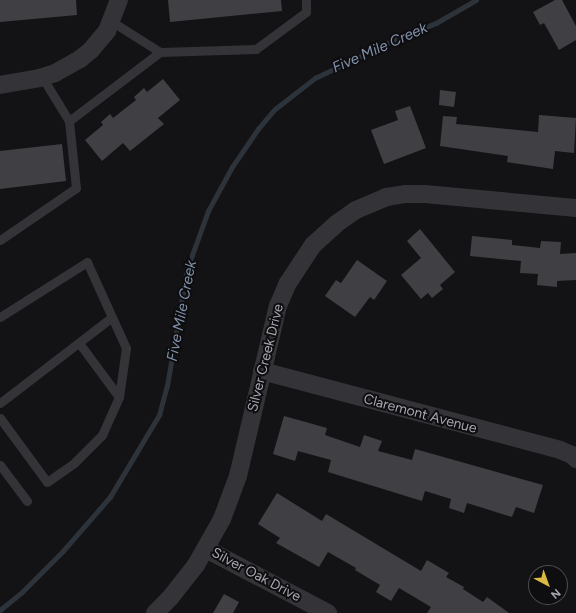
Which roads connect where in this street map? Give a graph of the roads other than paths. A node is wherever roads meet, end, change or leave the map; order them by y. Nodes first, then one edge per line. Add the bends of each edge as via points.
1 (119, 0) edge
2 (306, 0) edge
3 (111, 21) junction
4 (160, 52) junction
5 (42, 77) junction
6 (0, 85) edge
7 (69, 121) junction
8 (576, 208) edge
9 (0, 240) edge
10 (0, 317) edge
11 (112, 317) junction
12 (79, 343) junction
13 (262, 371) junction
14 (119, 397) junction
15 (0, 403) edge
16 (0, 418) edge
17 (576, 459) edge
18 (0, 465) edge
19 (28, 501) dead end
20 (206, 549) junction
21 (155, 613) edge
22 (328, 613) edge

1 - 3 street
2 - 4 lane via 306,12 256,49
3 - 4 lane
3 - 5 street via 107,31 91,50 67,67
4 - 7 lane
5 - 6 street
5 - 7 lane
7 - 9 lane via 76,188
8 - 13 street, Silver Creek Drive via 425,194 386,197 370,203 336,224 313,245 300,262 278,306
10 - 11 lane via 87,262
11 - 12 lane
11 - 14 lane via 126,348
12 - 14 lane
12 - 15 lane
13 - 17 street, Claremont Avenue via 560,450
13 - 20 street, Silver Creek Drive via 233,492
14 - 16 lane via 102,435 74,463 47,482
18 - 19 lane
20 - 21 street, Silver Creek Drive via 184,582
20 - 22 street, Silver Oak Drive

